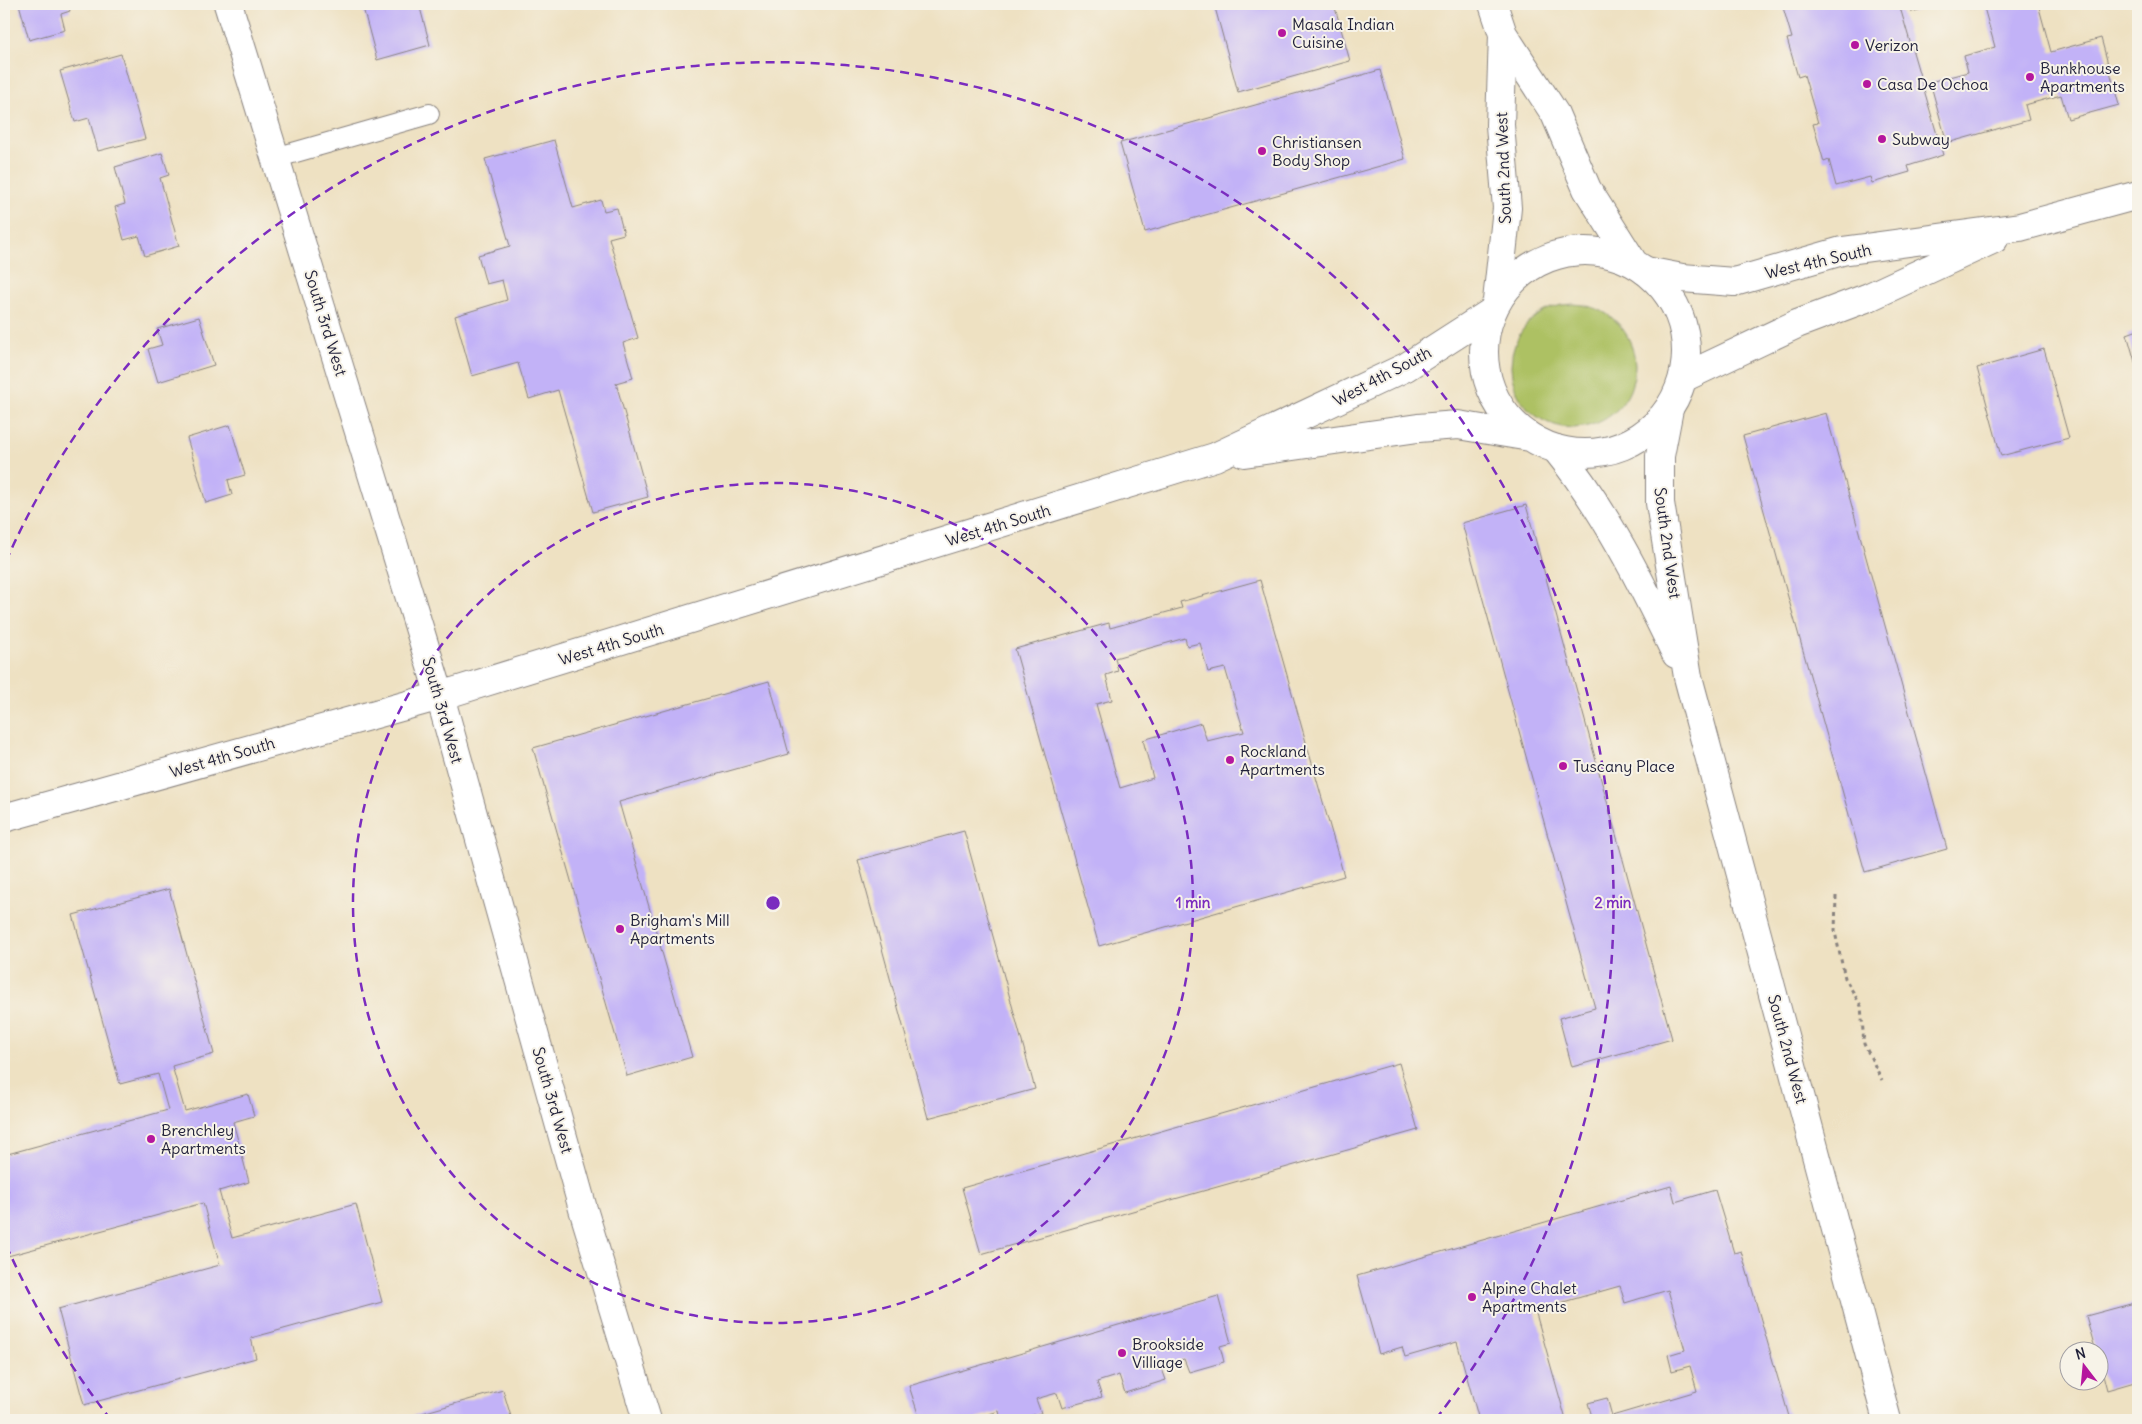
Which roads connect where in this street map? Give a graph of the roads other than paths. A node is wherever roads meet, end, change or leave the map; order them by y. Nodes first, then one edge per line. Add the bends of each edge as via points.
1 (228, 4) edge
2 (1493, 4) edge
3 (1503, 34) junction
4 (429, 114) dead end
5 (275, 158) junction
6 (2138, 195) edge
7 (2020, 226) junction
8 (1640, 266) junction
9 (1494, 307) junction
10 (1683, 378) junction
11 (1669, 409) junction
12 (1530, 437) junction
13 (1556, 449) junction
14 (1215, 457) junction
15 (1688, 677) junction
16 (440, 696) junction
17 (4, 818) edge
18 (647, 1420) edge
19 (1887, 1420) edge

1 - 5 main road, South 3rd West
2 - 3 main road, South 2nd West
3 - 8 main road, South 2nd West via 1555,114 1586,189
3 - 9 main road, South 2nd West via 1500,125 1507,208
4 - 5 lane
5 - 16 main road, South 3rd West
6 - 7 main road, West 4th South
7 - 8 main road, West 4th South via 1842,251 1734,282 1682,278
7 - 10 main road, West 4th South via 1869,297 1797,324
8 - 9 main road, West 4th South via 1608,253 1557,254 1533,265 1513,280
8 - 10 main road via 1668,292 1681,319 1687,349
9 - 12 main road, South 2nd West via 1484,341 1484,369 1493,395 1508,419
9 - 14 main road, West 4th South via 1406,367
10 - 11 main road
11 - 13 main road via 1647,432 1619,447 1587,453
11 - 15 main road, South 2nd West via 1660,456 1660,503
12 - 13 main road
12 - 14 main road, West 4th South via 1458,425
13 - 15 main road, South 2nd West via 1598,506 1633,567
14 - 16 main road, West 4th South
15 - 19 main road, South 2nd West
16 - 17 main road, West 4th South
16 - 18 main road, South 3rd West via 583,1209

